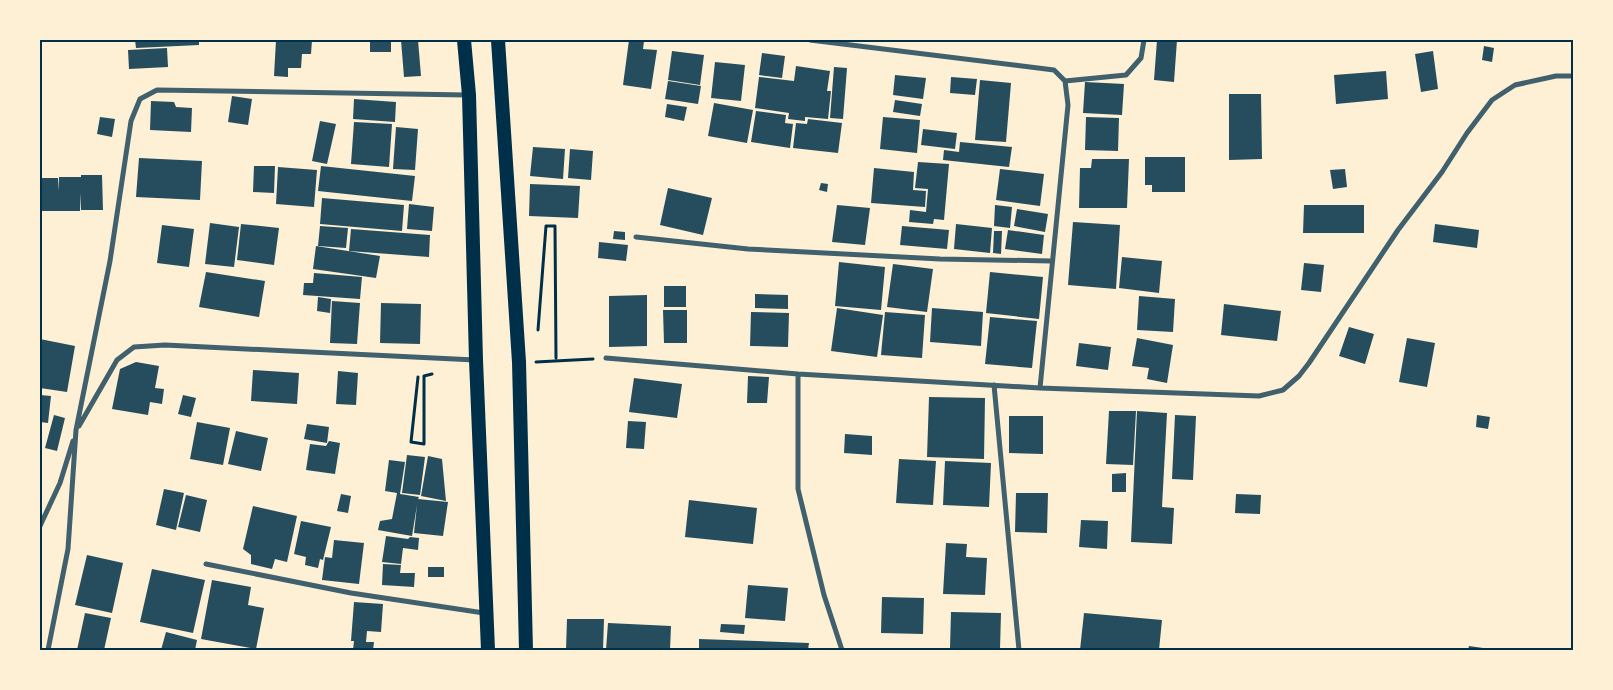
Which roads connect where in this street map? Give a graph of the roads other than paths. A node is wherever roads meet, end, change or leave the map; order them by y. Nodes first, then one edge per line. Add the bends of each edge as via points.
1 (464, 40) edge
2 (498, 40) edge
3 (810, 40) edge
4 (1144, 40) edge
5 (1573, 76) edge
6 (1065, 80) junction
7 (469, 95) junction
8 (636, 236) dead end
9 (1051, 261) junction
10 (606, 358) road end
11 (476, 360) junction
12 (798, 374) junction
13 (994, 385) junction
14 (1040, 388) junction
15 (76, 430) junction
16 (40, 526) edge
17 (206, 564) dead end
18 (487, 613) junction
19 (48, 650) edge
20 (488, 650) edge
21 (526, 650) edge
22 (842, 650) edge
23 (1019, 650) edge

1 - 7 highway
2 - 21 highway via 519,362
3 - 6 street via 1054,70
4 - 6 street via 1141,58 1126,75
5 - 14 street via 1556,76 1515,86 1492,100 1298,376 1283,390 1259,396
6 - 9 street via 1068,105
7 - 11 highway
7 - 15 street via 157,90 140,99 131,121 110,261
8 - 9 street via 748,249
9 - 14 street
10 - 12 street
11 - 15 street via 165,345 134,347 116,360
11 - 18 highway
12 - 13 street
12 - 22 street via 798,488 824,595
13 - 14 street
13 - 23 street
15 - 16 street via 60,483
15 - 19 street via 68,549
17 - 18 street via 351,593
18 - 20 highway

